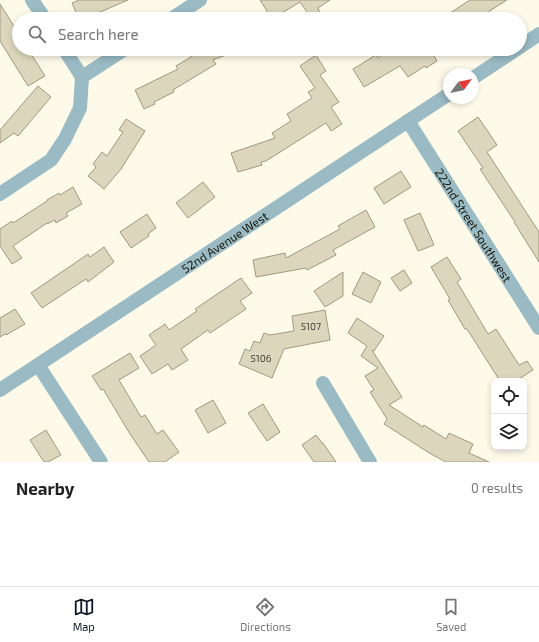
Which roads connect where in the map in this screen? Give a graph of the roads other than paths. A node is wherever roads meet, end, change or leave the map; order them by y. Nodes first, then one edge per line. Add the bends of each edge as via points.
1 (32, 0) edge
2 (200, 0) edge
3 (40, 12) edge
4 (182, 12) edge
5 (539, 34) edge
6 (527, 42) edge
7 (68, 56) edge
8 (114, 56) edge
9 (506, 56) edge
10 (479, 74) edge
11 (82, 77) junction
12 (443, 98) edge
13 (408, 121) junction
14 (0, 194) edge
15 (539, 328) edge
16 (38, 365) junction
17 (323, 383) dead end
18 (0, 390) edge
19 (102, 462) edge
20 (370, 462) edge

1 - 3 street
2 - 4 street
5 - 6 street
7 - 11 street
8 - 11 street
9 - 10 street
11 - 14 street via 80,108 51,160
12 - 13 street, 52nd Avenue West
13 - 15 street, 222nd Street Southwest
13 - 16 street, 52nd Avenue West
16 - 18 street, 52nd Avenue West
16 - 19 street
17 - 20 street

